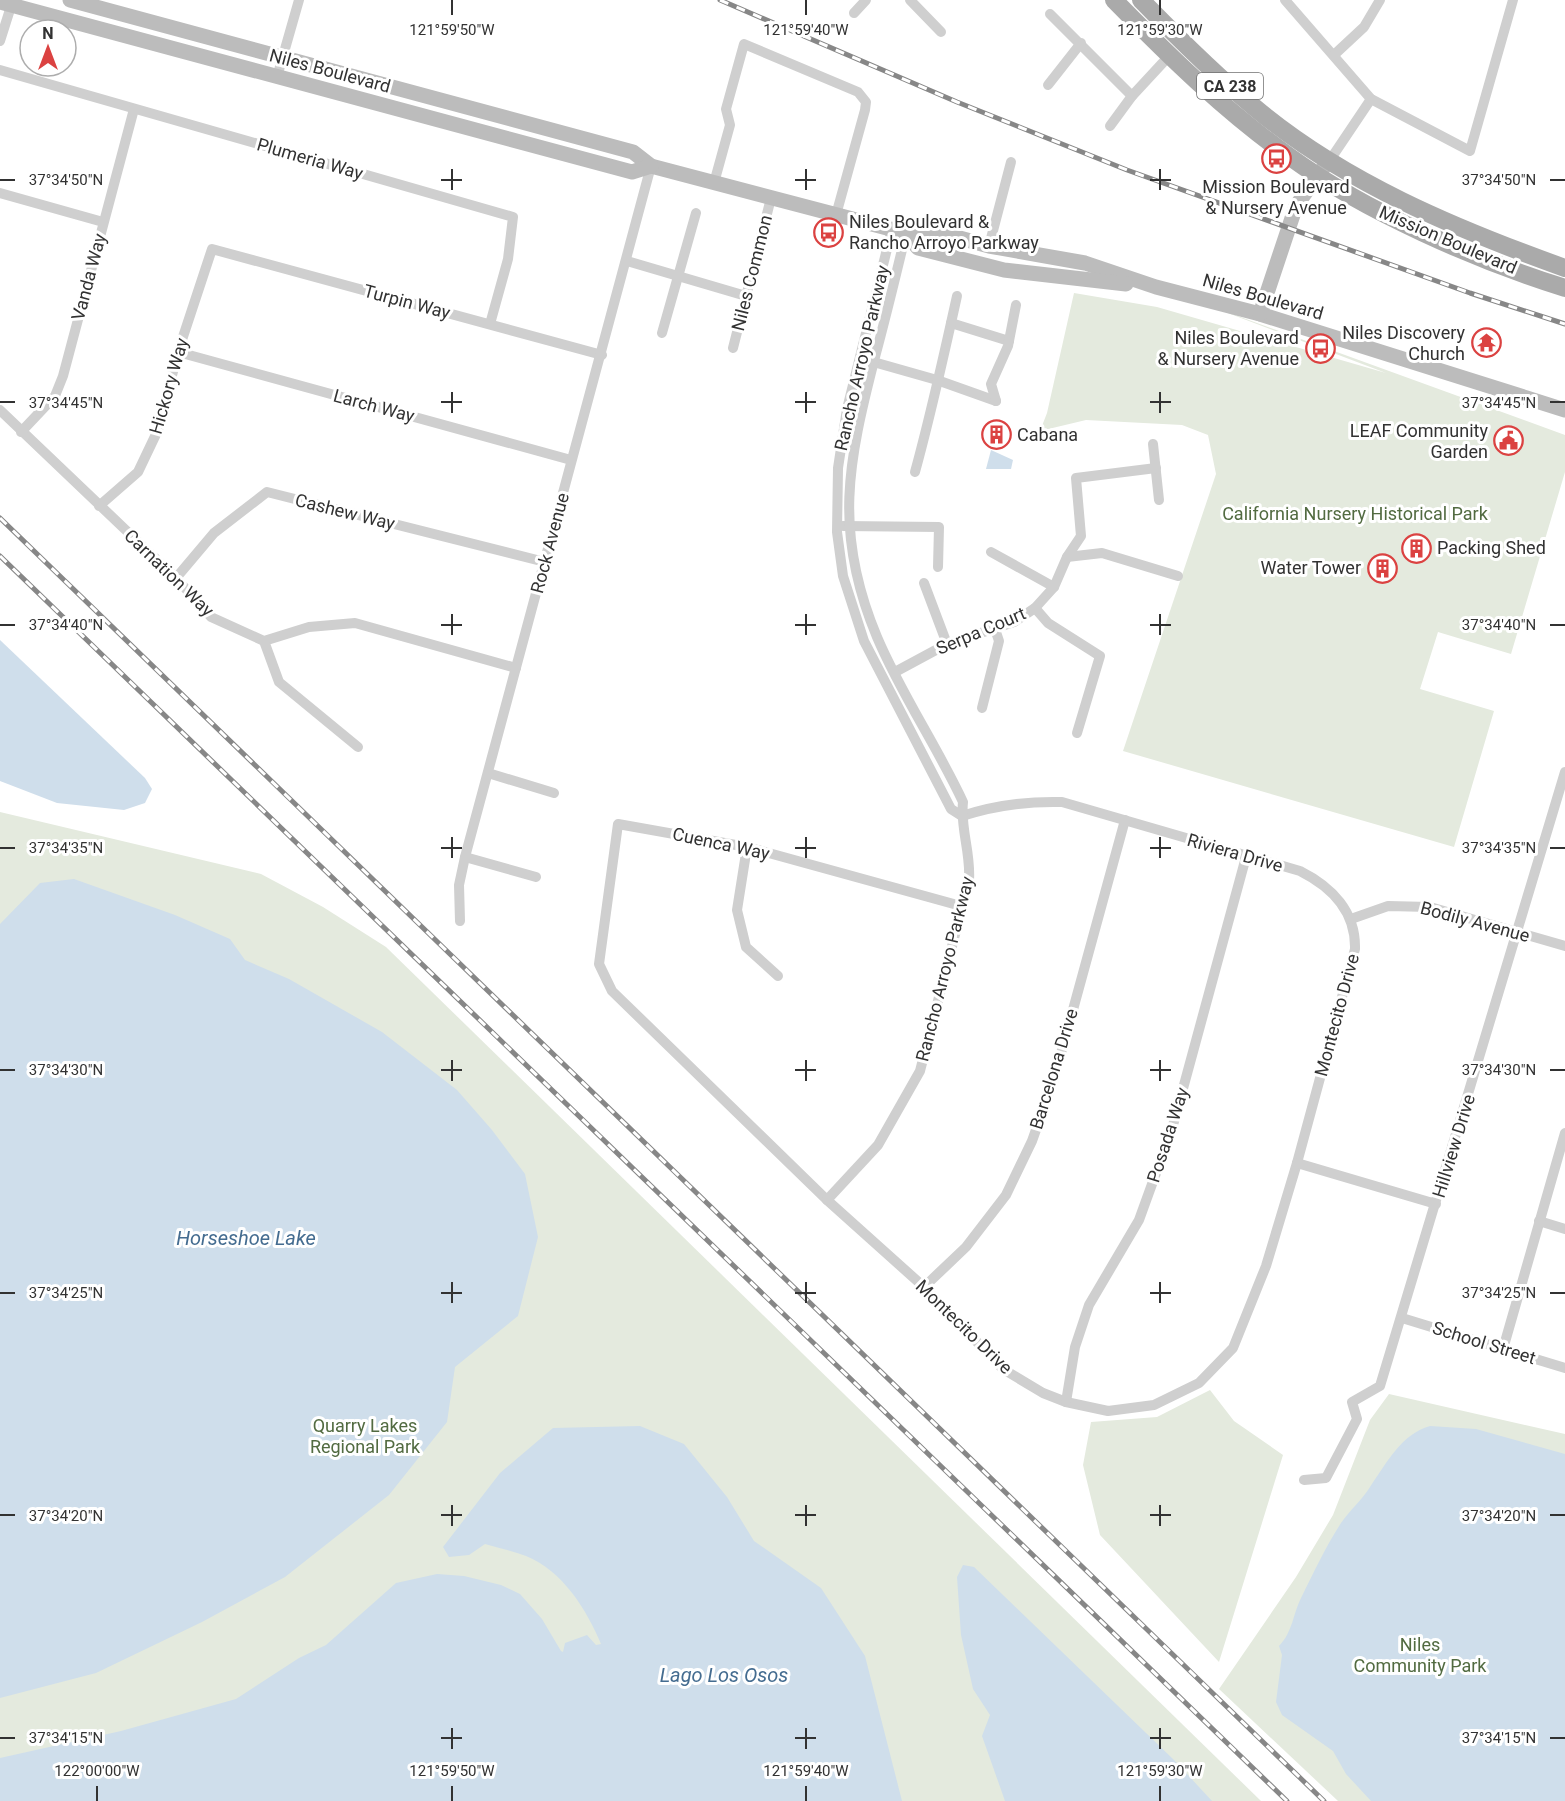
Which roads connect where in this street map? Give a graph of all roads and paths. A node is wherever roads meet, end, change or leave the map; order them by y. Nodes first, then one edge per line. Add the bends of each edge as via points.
1 (70, 0) edge
2 (298, 0) edge
3 (866, 0) edge
4 (910, 0) edge
5 (1114, 0) edge
6 (1141, 0) edge
7 (1285, 0) edge
8 (1380, 0) edge
9 (1513, 0) edge
10 (8, 2) edge
11 (854, 13) dead end
12 (1050, 14) dead end
13 (941, 32) dead end
14 (0, 41) edge
15 (1081, 44) junction
16 (1335, 54) junction
17 (1169, 56) junction
18 (282, 58) junction
19 (0, 70) edge
20 (277, 77) junction
21 (1048, 85) dead end
22 (1132, 96) junction
23 (1371, 99) junction
24 (134, 109) junction
25 (1110, 126) dead end
26 (1330, 160) junction
27 (1011, 162) dead end
28 (651, 166) junction
29 (1318, 175) junction
30 (714, 183) junction
31 (0, 193) edge
32 (771, 198) junction
33 (696, 213) dead end
34 (836, 215) junction
35 (103, 222) junction
36 (899, 231) junction
37 (989, 246) junction
38 (212, 249) joint
39 (627, 261) junction
40 (1565, 268) edge
41 (678, 276) junction
42 (1563, 282) edge
43 (1156, 287) junction
44 (746, 296) junction
45 (957, 296) dead end
46 (1016, 305) dead end
47 (1260, 314) junction
48 (490, 324) junction
49 (951, 324) junction
50 (662, 333) dead end
51 (1009, 341) junction
52 (733, 348) dead end
53 (178, 352) junction
54 (602, 355) junction
55 (861, 359) junction
56 (874, 363) junction
57 (937, 380) junction
58 (0, 410) edge
59 (1565, 410) edge
60 (21, 432) junction
61 (1153, 444) dead end
62 (571, 460) junction
63 (1156, 468) junction
64 (915, 472) dead end
65 (1159, 500) dead end
66 (99, 506) junction
67 (837, 526) junction
68 (849, 526) junction
69 (991, 552) dead end
70 (1067, 557) junction
71 (545, 562) junction
72 (938, 567) dead end
73 (1178, 576) dead end
74 (176, 578) junction
75 (924, 583) dead end
76 (1054, 587) junction
77 (1035, 608) junction
78 (996, 629) junction
79 (264, 641) junction
80 (947, 644) junction
81 (516, 668) junction
82 (895, 672) junction
83 (982, 708) dead end
84 (1077, 733) dead end
85 (358, 747) dead end
86 (1565, 772) edge
87 (488, 773) junction
88 (554, 793) dead end
89 (962, 816) junction
90 (1125, 820) junction
91 (618, 824) joint
92 (747, 847) junction
93 (465, 857) junction
94 (1246, 857) junction
95 (536, 877) dead end
96 (961, 906) junction
97 (1351, 919) junction
98 (460, 921) dead end
99 (1517, 933) junction
100 (1565, 946) edge
101 (778, 976) dead end
102 (1565, 1133) edge
103 (1298, 1163) junction
104 (827, 1200) junction
105 (1436, 1204) junction
106 (1539, 1221) junction
107 (1565, 1228) edge
108 (924, 1287) junction
109 (1402, 1318) junction
110 (1503, 1349) junction
111 (1565, 1368) edge
112 (1066, 1402) junction
113 (1304, 1480) dead end

1 - 18 main road, Niles Boulevard
2 - 18 street
3 - 11 street
4 - 13 street
5 - 17 main road, Mission Boulevard / CA 238
6 - 26 main road, Mission Boulevard / CA 238 via 1254,107
7 - 16 street
8 - 16 street via 1364,27
9 - 23 street via 1470,151
10 - 14 street
10 - 20 main road, Niles Boulevard
12 - 15 street
15 - 21 street
15 - 22 street
16 - 23 street
17 - 22 street
17 - 29 main road, Mission Boulevard / CA 238 via 1247,124
18 - 20 street
18 - 28 main road, Niles Boulevard via 633,152
19 - 24 street, Plumeria Way
20 - 28 main road, Niles Boulevard via 632,172
22 - 25 street
23 - 26 street
24 - 35 street, Vanda Way
24 - 48 street, Plumeria Way via 513,217 508,259
26 - 29 main road
26 - 40 main road, Mission Boulevard / CA 238 via 1431,215
27 - 37 street
28 - 30 main road, Niles Boulevard
28 - 39 street, Rock Avenue
29 - 42 main road, Mission Boulevard / CA 238 via 1403,222
29 - 47 main road via 1296,206
30 - 32 main road, Niles Boulevard
30 - 34 street via 730,125 726,110 744,44 863,96 865,110
31 - 35 street
32 - 34 main road, Niles Boulevard
32 - 44 street, Niles Common
33 - 41 street
34 - 36 main road, Niles Boulevard
35 - 60 street, Vanda Way via 63,376 55,396
36 - 37 main road, Niles Boulevard via 923,228
36 - 43 main road, Niles Boulevard via 918,248 1004,270
36 - 55 street, Rancho Arroyo Parkway
36 - 56 street, Rancho Arroyo Parkway
37 - 43 main road, Niles Boulevard via 1085,263
38 - 48 street, Turpin Way
38 - 53 street, Hickory Way
39 - 41 street
39 - 54 street, Rock Avenue
41 - 44 street
41 - 50 street
43 - 47 main road, Niles Boulevard
44 - 52 street, Niles Common
45 - 49 street
46 - 51 street
47 - 59 main road, Niles Boulevard
48 - 54 street, Turpin Way
49 - 51 street
49 - 57 street
51 - 57 street via 991,384 996,401
53 - 62 street, Larch Way
53 - 66 street, Hickory Way via 158,430 138,472
54 - 62 street, Rock Avenue
55 - 56 street
55 - 67 street, Rancho Arroyo Parkway via 842,438
56 - 57 street
56 - 68 street, Rancho Arroyo Parkway via 851,462
57 - 64 street
58 - 60 street, Carnation Way
60 - 66 street, Carnation Way
61 - 63 street
62 - 71 street, Rock Avenue
63 - 65 street
63 - 70 street, Serpa Court via 1076,478 1081,536
66 - 74 street, Carnation Way
67 - 68 street
67 - 89 street, Rancho Arroyo Parkway via 843,576 864,641 951,808
68 - 72 street via 939,527
68 - 82 street, Rancho Arroyo Parkway via 862,595
69 - 76 street
70 - 73 street via 1102,553
70 - 76 street, Serpa Court
71 - 74 street, Cashew Way via 267,492 214,533
71 - 81 street, Rock Avenue
74 - 79 street, Carnation Way via 211,617
75 - 80 street
76 - 77 street, Serpa Court
77 - 78 street, Serpa Court
77 - 84 street via 1048,623 1100,656
78 - 80 street, Serpa Court
78 - 83 street via 999,641
79 - 81 street via 309,627 355,623
79 - 85 street via 279,682
80 - 82 street, Serpa Court
81 - 87 street, Rock Avenue
82 - 89 street, Rancho Arroyo Parkway via 963,802
86 - 99 street, Hillview Drive
87 - 88 street
87 - 93 street, Rock Avenue
89 - 90 street, Riviera Drive via 1026,801 1062,802
89 - 96 street, Rancho Arroyo Parkway via 970,860
90 - 94 street, Riviera Drive
90 - 108 street, Barcelona Drive via 1054,1079 1032,1141 1006,1195 966,1247
91 - 92 street, Cuenca Way
91 - 104 street, Montecito Drive via 599,964 612,992
92 - 96 street, Cuenca Way
92 - 101 street via 737,910 746,947
93 - 95 street
93 - 98 street, Rock Avenue via 459,885
94 - 97 street, Riviera Drive via 1319,880
94 - 112 street, Posada Way via 1172,1130 1139,1220 1089,1305 1075,1347
96 - 104 street, Rancho Arroyo Parkway via 920,1071 878,1145
97 - 99 street, Bodily Avenue via 1388,906 1420,906
97 - 103 street, Montecito Drive via 1355,950
99 - 100 street, Bodily Avenue
99 - 105 street, Hillview Drive
102 - 106 street
103 - 105 street
103 - 112 street, Montecito Drive via 1266,1266 1233,1348 1200,1383 1154,1405 1108,1411
104 - 108 street, Montecito Drive
105 - 109 street, Hillview Drive
106 - 107 street
106 - 110 street
108 - 112 street, Montecito Drive via 1003,1369
109 - 110 street, School Street
109 - 113 street, Hillview Drive via 1380,1386 1352,1402 1357,1419 1326,1478
110 - 111 street, School Street

